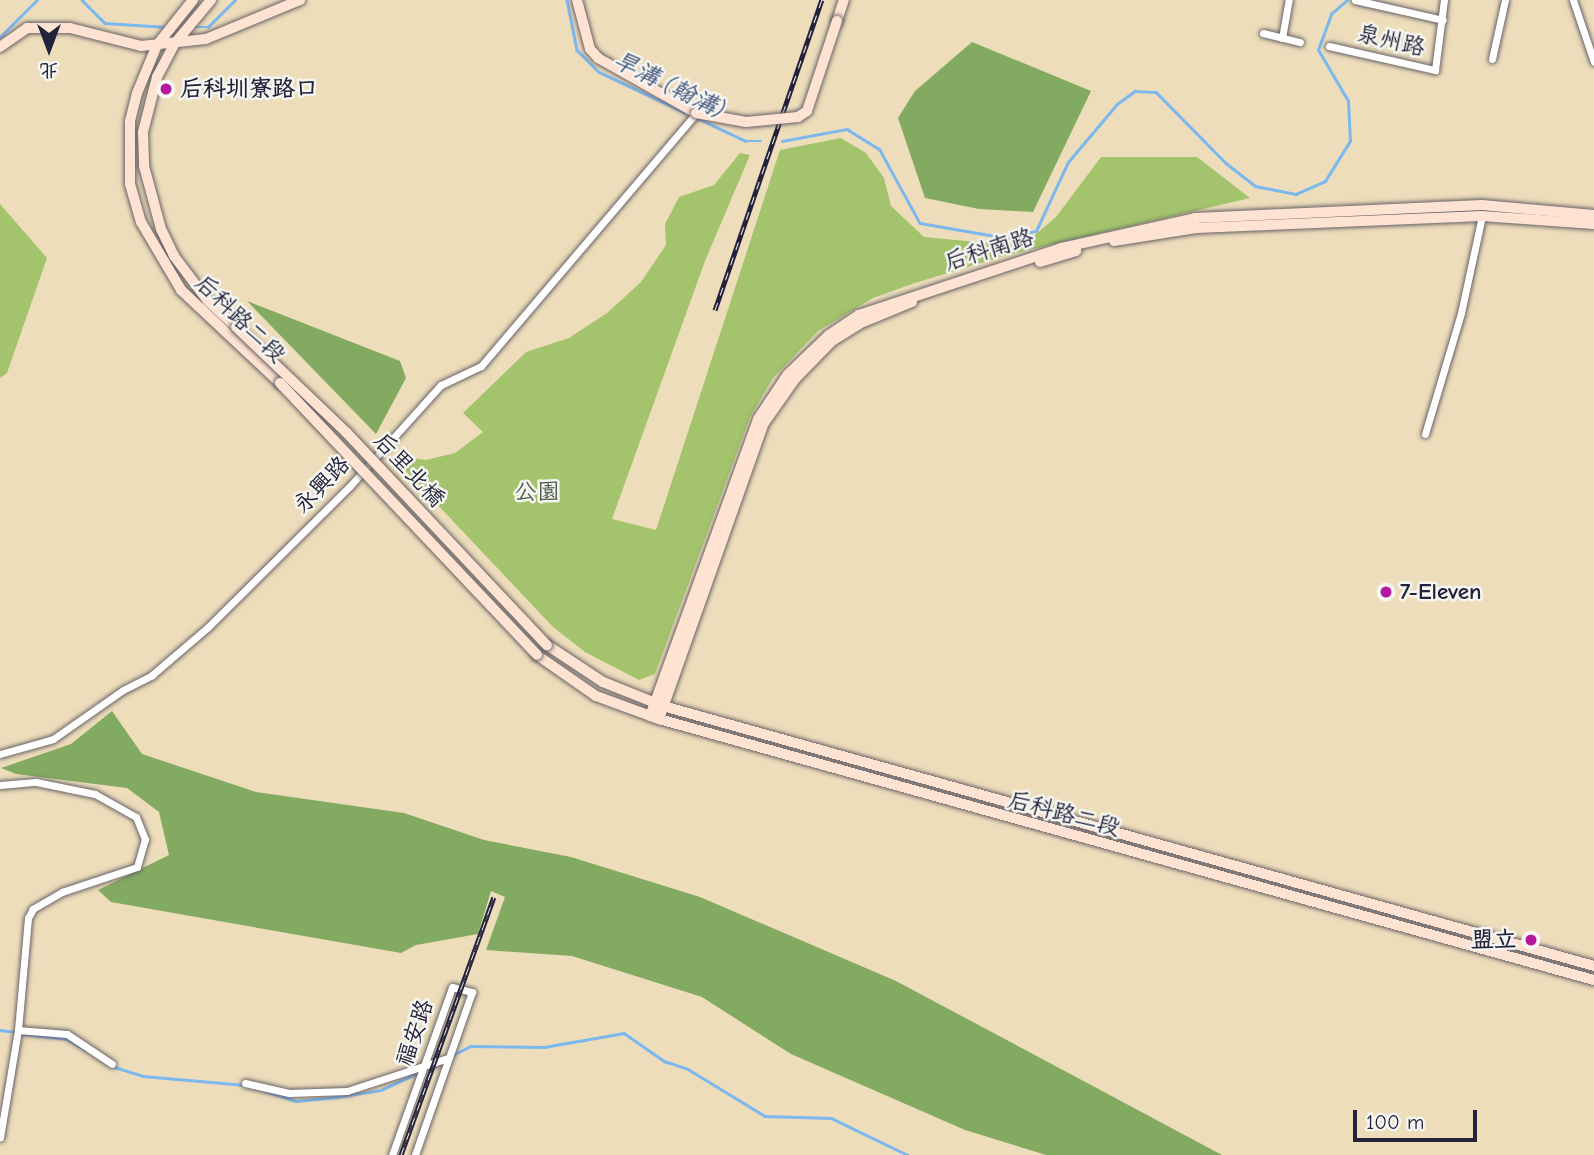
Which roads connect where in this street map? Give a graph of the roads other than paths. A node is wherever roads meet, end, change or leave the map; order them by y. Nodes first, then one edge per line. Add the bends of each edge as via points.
1 (193, 0) edge
2 (211, 0) edge
3 (299, 0) edge
4 (576, 0) edge
5 (844, 0) edge
6 (1289, 0) edge
7 (1355, 0) edge
8 (1444, 0) edge
9 (1505, 0) edge
10 (1573, 0) edge
11 (1443, 20) junction
12 (1263, 33) dead end
13 (1282, 38) junction
14 (1300, 42) dead end
15 (174, 43) junction
16 (157, 46) junction
17 (1329, 46) dead end
18 (0, 47) edge
19 (1492, 59) dead end
20 (1594, 62) edge
21 (696, 113) junction
22 (1482, 210) junction
23 (1594, 215) edge
24 (1594, 224) edge
25 (236, 327) joint
26 (280, 383) joint
27 (1425, 434) dead end
28 (547, 645) joint
29 (537, 654) joint
30 (659, 704) junction
31 (654, 717) junction
32 (0, 754) edge
33 (0, 785) edge
34 (953, 789) junction
35 (951, 803) junction
36 (1225, 863) junction
37 (1221, 877) junction
38 (1572, 960) junction
39 (1594, 966) edge
40 (1568, 972) junction
41 (1594, 980) edge
42 (18, 1030) junction
43 (448, 1059) junction
44 (112, 1064) dead end
45 (424, 1066) junction
46 (245, 1083) dead end
47 (0, 1138) edge
48 (392, 1155) edge
49 (415, 1155) edge

1 - 16 street, 后科路二段
2 - 15 street, 后科路二段
3 - 15 street via 206,38
4 - 21 street via 590,49 598,58
5 - 21 street, bridge via 807,111 799,117 746,122
6 - 13 street
7 - 11 street, 泉州路
8 - 11 street, 泉州路
9 - 19 street
10 - 20 street
11 - 17 street, 泉州路 via 1435,71
12 - 13 street
13 - 14 street
15 - 16 street
15 - 25 street, 后科路二段 via 148,106 144,166 161,229 174,256 208,301
16 - 18 street via 120,43 60,28 27,28
16 - 26 street, 后科路二段 via 130,122 130,184 141,222 181,290
21 - 32 street, 永興路 via 481,366 441,385 349,487 208,627 152,676 123,690 53,739
22 - 23 street, 后科南路
22 - 24 street, 后科南路
22 - 27 street via 1461,313
22 - 30 street, 后科南路 via 1156,232 889,309 832,341 783,394 764,423
25 - 28 street, 后里北橋, bridge via 346,432
26 - 29 street, 后里北橋, bridge
28 - 30 street, 后科路二段 via 603,682
29 - 31 street, 后科路二段 via 596,696
30 - 31 street, 后科南路
30 - 34 street, 后科路二段
31 - 35 street, 后科路二段
33 - 42 street via 36,782 94,794 136,817 145,839 137,867 82,884 33,909 26,929
34 - 35 street
34 - 36 street, 后科路二段
35 - 37 street, 后科路二段
36 - 37 street
36 - 38 street, 后科路二段
37 - 40 street, 后科路二段
38 - 39 street, 后科路二段
38 - 40 street
40 - 41 street, 后科路二段
42 - 44 street via 67,1034
42 - 47 street
43 - 45 street
43 - 45 street, 福安路 via 472,992 452,987
43 - 49 street, 福安路
45 - 46 street via 347,1091 289,1093
45 - 48 street, 福安路

